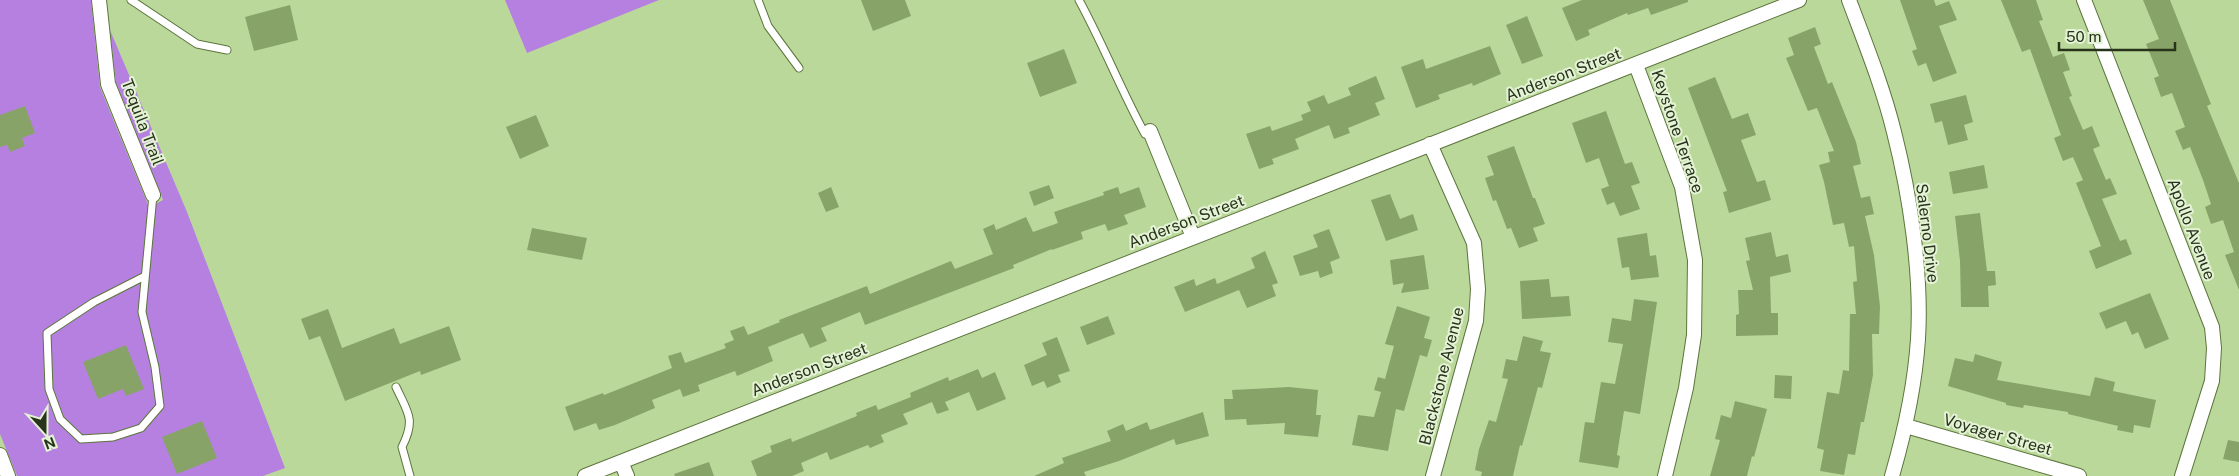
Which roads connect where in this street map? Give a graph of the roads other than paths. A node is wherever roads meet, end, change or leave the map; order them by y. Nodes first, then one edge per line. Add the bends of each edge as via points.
1 (99, 0) edge
2 (131, 0) edge
3 (758, 0) edge
4 (1079, 0) edge
5 (1799, 0) edge
6 (1849, 0) edge
7 (2084, 0) edge
8 (227, 50) dead end
9 (1636, 65) junction
10 (799, 68) dead end
11 (1152, 134) joint
12 (1430, 144) junction
13 (153, 195) joint
14 (1193, 237) junction
15 (145, 276) junction
16 (396, 386) dead end
17 (1906, 426) junction
18 (0, 455) edge
19 (621, 462) junction
20 (8, 476) edge
21 (410, 476) edge
22 (585, 476) edge
23 (627, 476) edge
24 (1433, 476) edge
25 (1665, 476) edge
26 (1892, 476) edge
27 (2079, 476) edge
28 (2182, 476) edge

1 - 13 street, Tequila Trail via 108,84
2 - 8 lane via 197,44
3 - 10 lane via 768,26
4 - 11 lane via 1145,134
5 - 9 street, Anderson Street
6 - 17 street, Salerno Drive via 1894,132 1908,204 1917,282 1918,338
7 - 28 street, Apollo Avenue via 2212,327 2212,381
9 - 12 street, Anderson Street
9 - 25 street, Keystone Terrace via 1682,187 1695,260 1694,335 1686,388
11 - 14 street
12 - 14 street, Anderson Street
12 - 24 street, Blackstone Avenue via 1474,243 1478,289 1476,321
13 - 15 lane
14 - 19 street, Anderson Street
15 - 15 lane via 142,312 160,406 141,428 113,437 81,439 60,419 49,389 47,333 94,302
16 - 21 lane via 410,418 410,431 402,446
17 - 26 street, Salerno Drive
17 - 27 street, Voyager Street
18 - 20 street
19 - 22 street, Anderson Street
19 - 23 street

